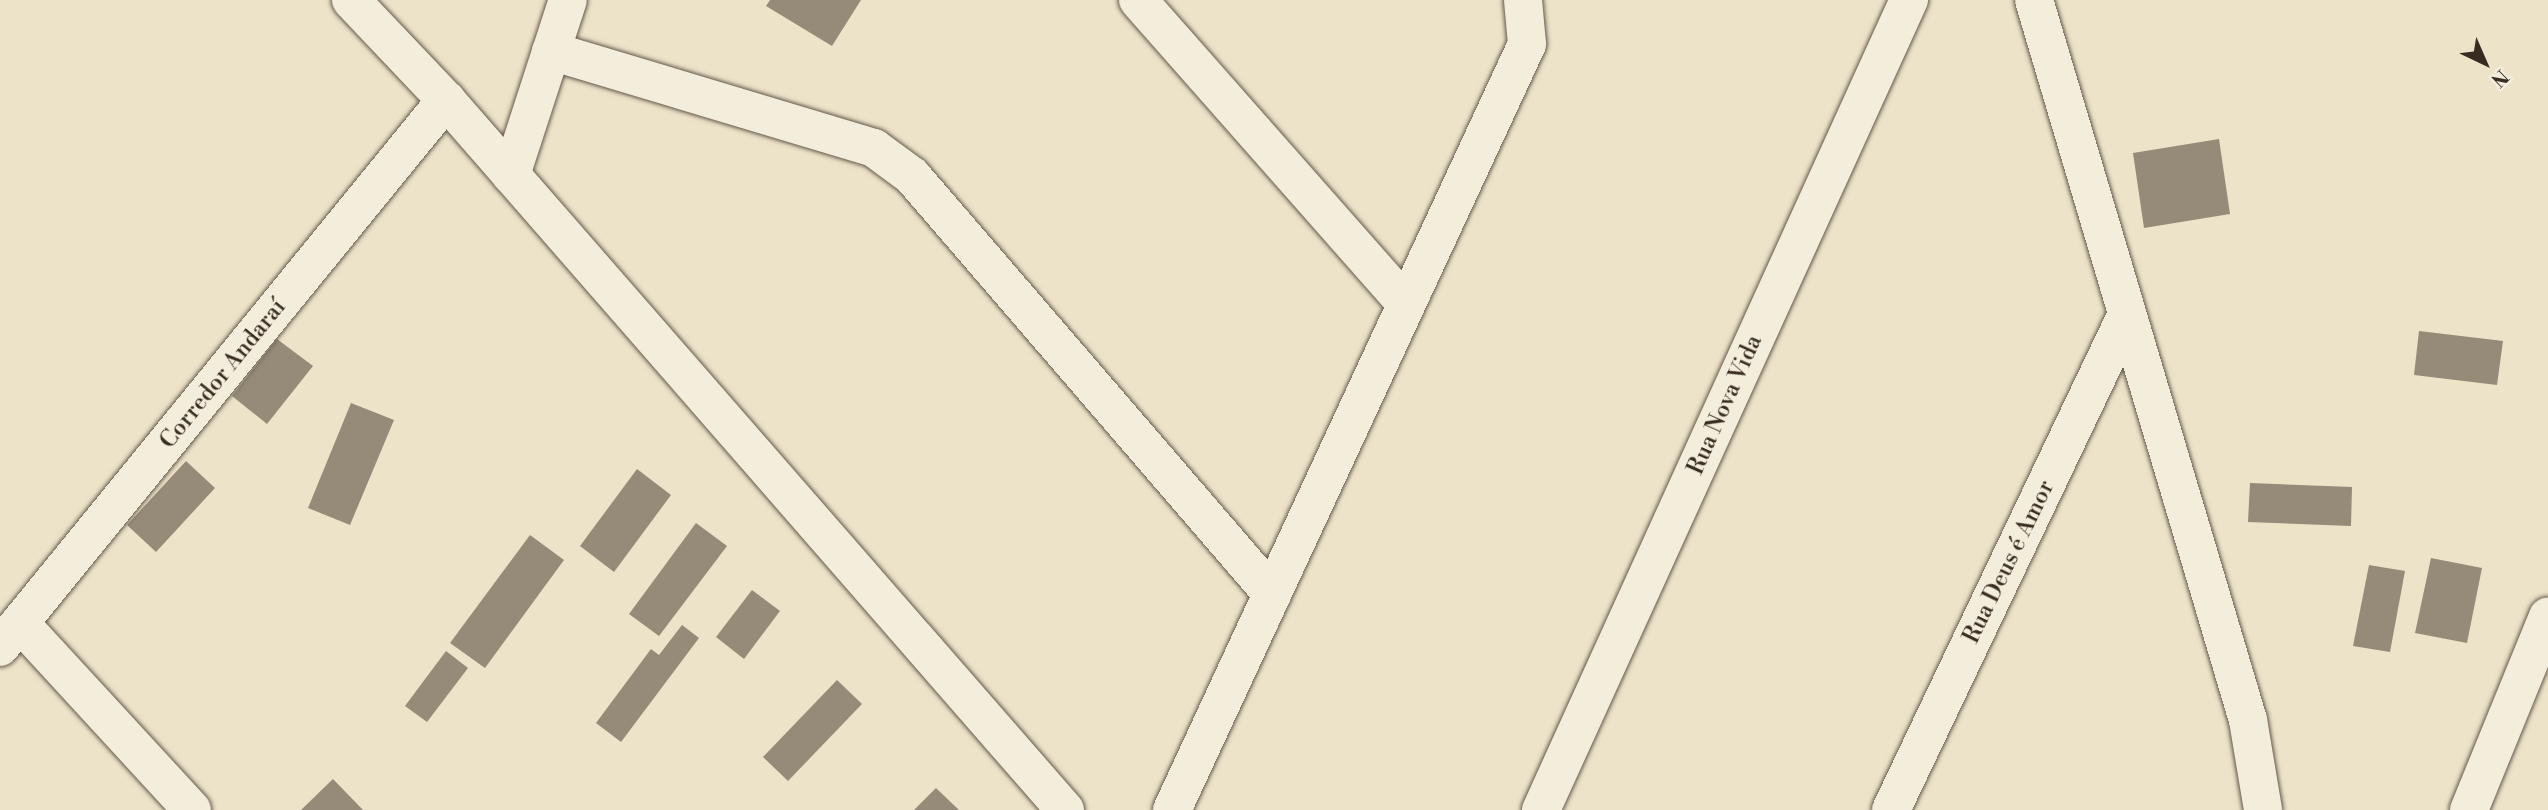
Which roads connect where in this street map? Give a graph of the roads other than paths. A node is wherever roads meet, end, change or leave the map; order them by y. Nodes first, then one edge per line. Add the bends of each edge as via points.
1 (351, 0) edge
2 (568, 0) edge
3 (1138, 0) edge
4 (1523, 0) edge
5 (1909, 0) edge
6 (2034, 0) edge
7 (551, 51) junction
8 (446, 100) junction
9 (511, 175) junction
10 (1405, 303) junction
11 (2127, 314) junction
12 (1272, 594) junction
13 (2548, 616) edge
14 (10, 635) edge
15 (192, 810) edge
16 (1065, 810) edge
17 (1172, 810) edge
18 (1541, 810) edge
19 (1891, 810) edge
20 (2263, 810) edge
21 (2469, 810) edge

1 - 8 street
2 - 7 street
3 - 10 street
4 - 10 street via 1527,44
5 - 18 street, Rua Nova Vida
6 - 11 street
7 - 9 street
7 - 12 street via 874,148 912,176
8 - 9 street
8 - 14 street, Corredor Andaraí
9 - 16 street
10 - 12 street
11 - 19 street, Rua Deus é Amor
11 - 20 street via 2248,720
12 - 17 street
13 - 21 street
14 - 15 street

